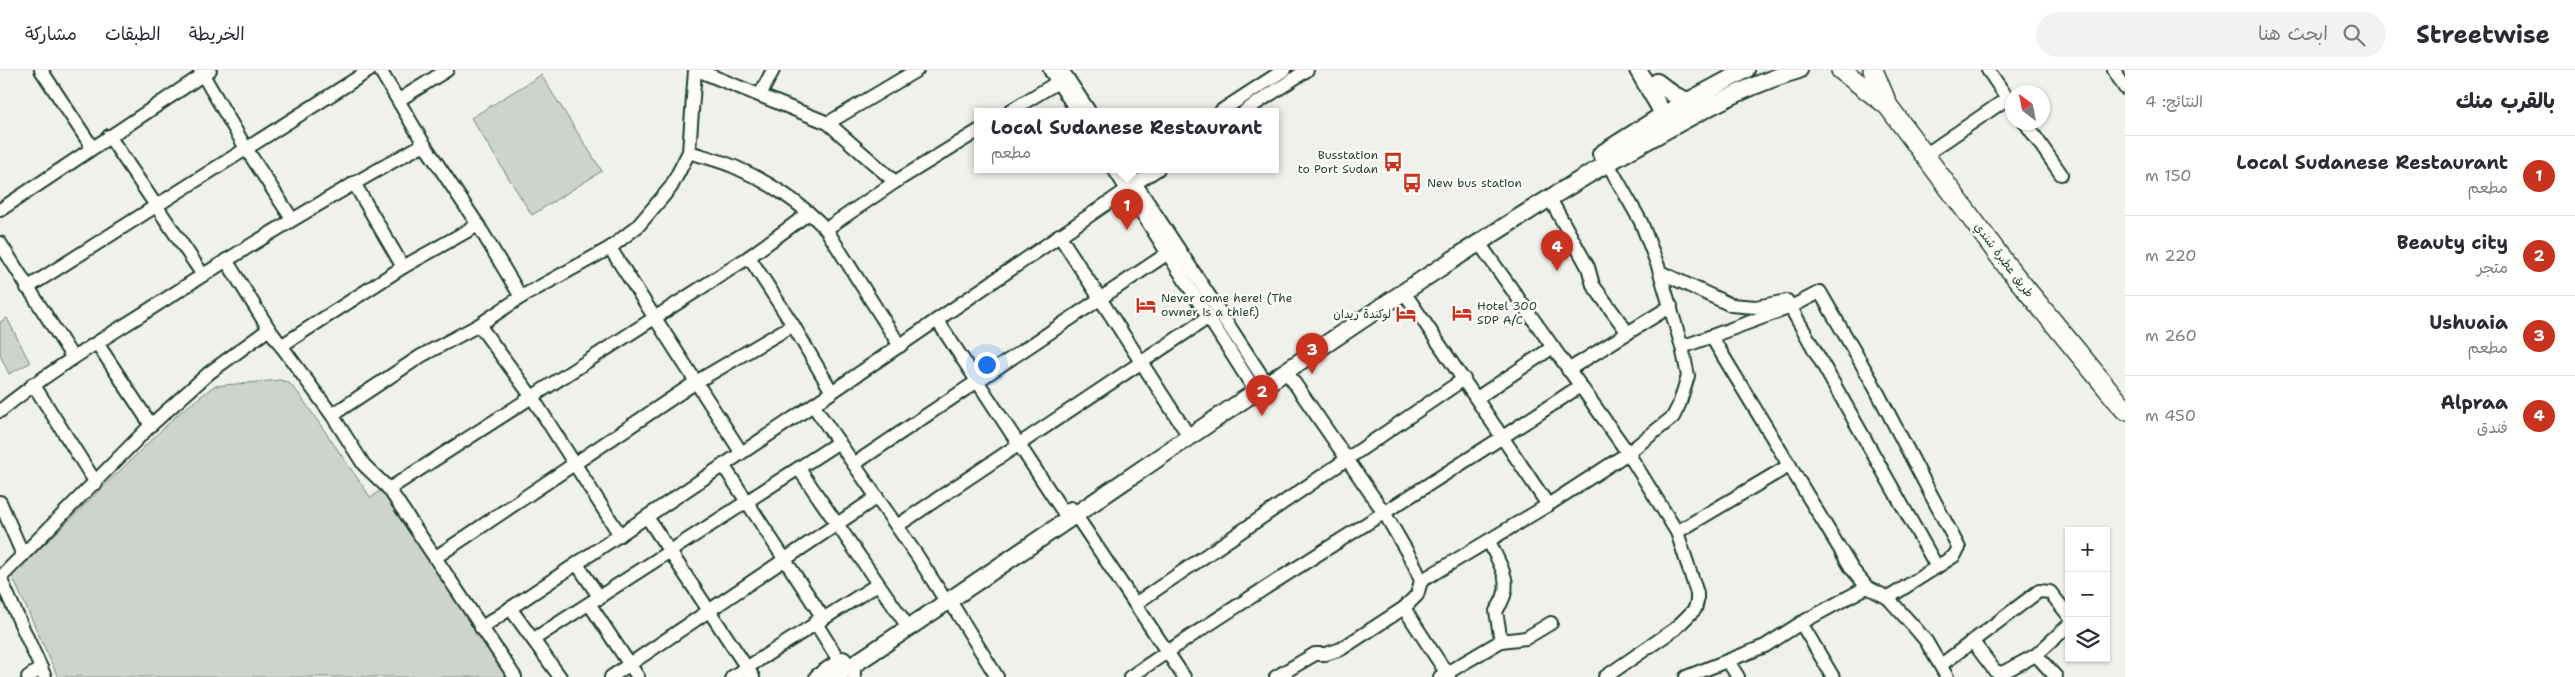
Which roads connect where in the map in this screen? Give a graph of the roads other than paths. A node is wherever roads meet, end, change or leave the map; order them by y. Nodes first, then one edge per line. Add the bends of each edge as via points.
1 (41, 70) edge
2 (370, 70) edge
3 (380, 70) edge
4 (447, 70) edge
5 (696, 70) edge
6 (773, 70) edge
7 (1050, 70) edge
8 (1284, 70) edge
9 (1307, 70) edge
10 (1638, 70) edge
11 (1746, 70) edge
12 (1799, 70) edge
13 (1841, 70) edge
14 (1873, 70) edge
15 (1988, 70) edge
16 (2114, 70) edge
17 (204, 72) edge
18 (909, 72) edge
19 (1063, 74) edge
20 (1652, 80) edge
21 (2125, 88) edge
22 (1260, 94) junction
23 (2005, 94) edge
24 (760, 95) junction
25 (399, 100) junction
26 (2005, 104) edge
27 (1888, 106) junction
28 (1014, 108) edge
29 (1076, 108) edge
30 (1087, 108) edge
31 (1228, 108) edge
32 (1247, 108) edge
33 (1676, 114) junction
34 (828, 123) junction
35 (1650, 123) junction
36 (2031, 130) edge
37 (974, 133) edge
38 (109, 136) junction
39 (424, 144) junction
40 (92, 147) junction
41 (247, 150) junction
42 (689, 152) junction
43 (1925, 155) junction
44 (1607, 162) junction
45 (1118, 173) edge
46 (1130, 173) edge
47 (1152, 173) edge
48 (2061, 174) dead end
49 (895, 182) junction
50 (354, 183) junction
51 (1132, 186) junction
52 (1550, 197) junction
53 (156, 207) junction
54 (0, 210) edge
55 (809, 213) junction
56 (292, 219) junction
57 (478, 225) junction
58 (826, 229) junction
59 (1059, 235) junction
60 (0, 243) edge
61 (1479, 243) junction
62 (610, 248) junction
63 (1172, 250) junction
64 (749, 256) junction
65 (226, 260) junction
66 (403, 267) junction
67 (1660, 272) junction
68 (202, 275) junction
69 (27, 288) junction
70 (1404, 292) junction
71 (521, 296) junction
72 (1099, 300) junction
73 (1671, 306) junction
74 (1791, 307) junction
75 (1209, 317) junction
76 (654, 318) junction
77 (937, 320) junction
78 (479, 325) junction
79 (793, 325) junction
80 (269, 330) junction
81 (1628, 333) junction
82 (1712, 336) junction
83 (97, 343) junction
84 (281, 346) junction
85 (900, 346) junction
86 (1553, 347) junction
87 (1682, 347) junction
88 (73, 358) junction
89 (1142, 363) junction
90 (1568, 370) junction
91 (1286, 371) junction
92 (1464, 380) junction
93 (979, 381) junction
94 (696, 382) junction
95 (33, 384) junction
96 (1259, 385) junction
97 (1580, 386) junction
98 (832, 392) junction
99 (532, 397) junction
100 (1477, 398) junction
101 (812, 405) junction
102 (2125, 410) edge
103 (0, 411) edge
104 (332, 415) junction
105 (151, 426) junction
106 (1185, 430) junction
107 (1504, 439) junction
108 (838, 442) junction
109 (1018, 446) junction
110 (741, 452) junction
111 (1628, 453) junction
112 (1346, 459) junction
113 (854, 464) junction
114 (574, 465) junction
115 (723, 465) junction
116 (1790, 466) junction
117 (798, 469) junction
118 (96, 483) junction
119 (390, 489) junction
120 (877, 498) junction
121 (0, 502) edge
122 (747, 502) junction
123 (1548, 505) junction
124 (1070, 512) junction
125 (1384, 514) junction
126 (647, 517) junction
127 (838, 524) junction
128 (897, 526) junction
129 (1677, 532) junction
130 (620, 535) junction
131 (1488, 541) junction
132 (670, 551) junction
133 (23, 555) junction
134 (436, 557) junction
135 (784, 559) junction
136 (576, 564) junction
137 (1937, 567) junction
138 (1420, 581) junction
139 (878, 584) junction
140 (1867, 586) junction
141 (946, 598) junction
142 (1888, 598) junction
143 (595, 601) junction
144 (1135, 604) junction
145 (510, 608) junction
146 (1404, 608) junction
147 (708, 611) junction
148 (2065, 611) edge
149 (819, 620) junction
150 (904, 620) junction
151 (1551, 623) dead end
152 (1801, 623) junction
153 (481, 628) junction
154 (2065, 629) edge
155 (534, 639) junction
156 (1501, 641) junction
157 (1973, 642) junction
158 (1167, 651) junction
159 (2036, 655) junction
160 (1728, 661) junction
161 (629, 664) junction
162 (1940, 665) junction
163 (846, 670) edge
164 (43, 672) edge
165 (750, 672) edge
166 (1445, 676) edge
167 (28, 677) edge
168 (515, 677) edge
169 (560, 677) edge
170 (611, 677) edge
171 (638, 677) edge
172 (732, 677) edge
173 (818, 677) edge
174 (997, 677) edge
175 (1130, 677) edge
176 (1184, 677) edge
177 (1276, 677) edge
178 (1605, 677) edge
179 (1686, 677) edge
180 (1738, 677) edge
181 (1833, 677) edge
182 (1948, 677) edge
183 (2056, 677) edge

1 - 40 street
2 - 41 street
3 - 25 street
4 - 25 street
5 - 24 street
5 - 42 street
6 - 24 street
7 - 19 street
8 - 22 street
9 - 22 street
10 - 20 main road
11 - 33 main road
12 - 33 main road
13 - 27 highway
14 - 27 highway
15 - 23 street
16 - 21 street
17 - 38 street
17 - 41 street
18 - 34 street
19 - 28 street
19 - 29 street
19 - 30 street
20 - 33 main road
20 - 33 main road via 1668,91
20 - 35 main road
22 - 31 street
22 - 32 street
24 - 34 street
25 - 39 street
26 - 43 street
27 - 43 highway, طريق عطبرة شندي
33 - 35 main road
33 - 44 main road
34 - 49 street
35 - 96 main road via 1463,242
36 - 48 street
37 - 49 street
38 - 40 street
38 - 53 street
39 - 50 street
39 - 57 street
40 - 54 street
41 - 53 street
41 - 56 street
42 - 55 street via 737,168
42 - 62 street via 658,206
43 - 102 highway, طريق عطبرة شندي via 2007,266
44 - 52 main road
44 - 67 street via 1641,222
45 - 51 street
46 - 51 street
47 - 51 street
49 - 58 street
50 - 56 street
50 - 66 street
51 - 59 street
51 - 63 street
52 - 61 main road
52 - 81 street via 1588,267 1593,285
53 - 68 street
53 - 69 street
55 - 58 street
55 - 64 street
56 - 65 street
57 - 66 street
57 - 71 street
58 - 85 street
59 - 72 street
59 - 77 street
60 - 69 street
61 - 70 main road
61 - 86 street
62 - 71 street
62 - 76 street
63 - 72 street
63 - 75 street
63 - 96 street
64 - 76 street
64 - 79 street
65 - 68 street
65 - 80 street
66 - 84 street
67 - 73 street
67 - 74 street via 1730,305 1756,308 1787,300
68 - 83 street
69 - 88 street
70 - 91 main road
70 - 92 street
71 - 78 street
72 - 89 street
72 - 93 street
73 - 81 street
73 - 87 street
74 - 82 street
74 - 137 street
74 - 137 street via 1820,292 1871,380 1958,543 1957,553
75 - 89 street
75 - 96 street
76 - 94 street
76 - 99 street
77 - 85 street
77 - 93 street
78 - 99 street
78 - 104 street via 421,356
79 - 94 street
79 - 98 street
80 - 84 street
80 - 105 street via 209,373
81 - 90 street
82 - 87 street
82 - 116 street
83 - 88 street
83 - 105 street
84 - 104 street
85 - 98 street
86 - 90 street
86 - 100 street
87 - 111 street via 1688,376 1676,411 1660,429
88 - 95 street
89 - 106 street
89 - 109 street
90 - 97 street
91 - 96 main road
91 - 112 street
92 - 100 street
92 - 112 street
93 - 109 street
93 - 113 street
94 - 110 street
94 - 114 street
95 - 103 street
95 - 118 street
96 - 106 main road
96 - 124 main road
97 - 107 street
97 - 111 street
98 - 101 street
99 - 114 street
99 - 119 street
100 - 107 street
101 - 108 street
101 - 110 street
104 - 119 street via 364,465
105 - 118 street
106 - 124 main road
107 - 123 street
107 - 125 street
108 - 113 street
108 - 117 street
109 - 124 street
109 - 128 street
110 - 115 street
111 - 123 street
111 - 129 street
112 - 125 street
112 - 144 street
113 - 120 street
114 - 130 street
114 - 134 street
115 - 122 street
115 - 126 street
116 - 129 street
116 - 140 street via 1852,569
117 - 122 street
117 - 127 street
118 - 133 street
119 - 134 street
120 - 127 street
120 - 128 street
121 - 133 street
122 - 132 street
122 - 135 street
123 - 131 street
124 - 141 main road
124 - 144 street
125 - 138 street via 1414,564
125 - 158 street
126 - 130 street
126 - 132 street
127 - 135 street
127 - 139 street
128 - 141 street
129 - 178 street via 1697,592 1695,609 1675,629
130 - 136 street
131 - 138 street
131 - 156 street via 1505,578 1507,592 1496,611
132 - 143 street
132 - 147 street
133 - 164 street via 0,578
134 - 153 street
135 - 147 street
135 - 149 street
136 - 143 street
136 - 145 street
137 - 142 street
138 - 146 street via 1417,595
139 - 149 street
139 - 150 street
140 - 142 street
140 - 152 street
141 - 150 main road
141 - 163 main road
141 - 174 street
142 - 162 street via 1926,641
143 - 155 street
143 - 161 street
144 - 158 street
145 - 153 street
145 - 155 street
146 - 166 street
146 - 177 street via 1341,649 1315,654
147 - 161 street
147 - 165 street
148 - 157 street via 2050,592 2039,591
149 - 163 street
149 - 165 street
150 - 163 main road
151 - 156 street via 1526,638
152 - 160 street via 1764,646
152 - 181 street
153 - 168 street
154 - 159 street
155 - 169 street
156 - 166 street
157 - 159 street via 1998,674
157 - 162 street
158 - 175 street
158 - 176 street
159 - 183 street
160 - 179 street
160 - 180 street
161 - 170 street
161 - 171 street
162 - 182 street
163 - 173 main road
164 - 167 street
165 - 172 street

